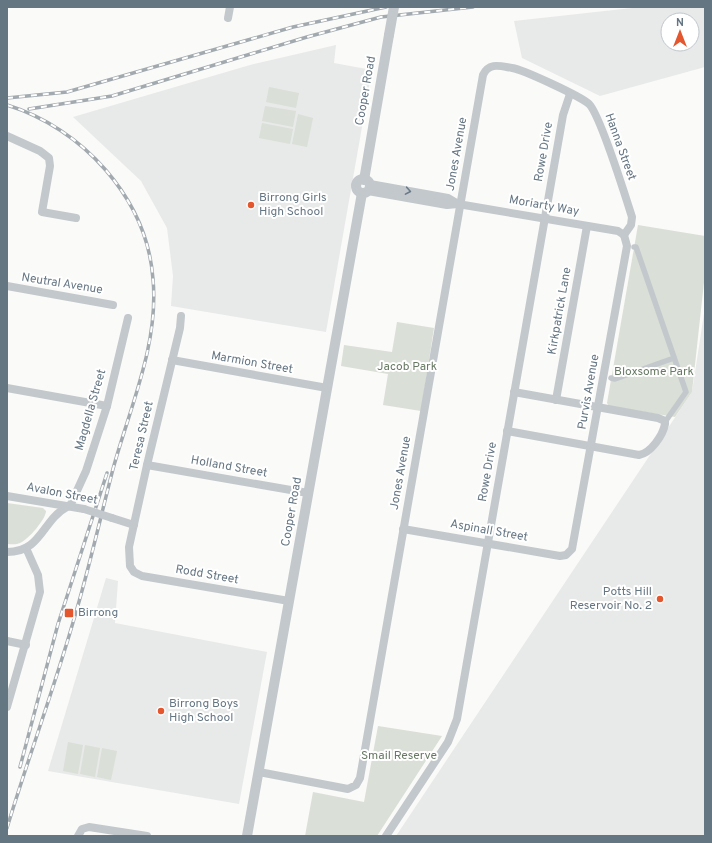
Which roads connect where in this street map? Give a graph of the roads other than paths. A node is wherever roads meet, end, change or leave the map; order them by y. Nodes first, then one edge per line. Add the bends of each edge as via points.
1 (230, 7) edge
2 (394, 7) edge
3 (228, 18) dead end
4 (487, 68) joint
5 (570, 94) junction
6 (7, 136) edge
7 (366, 187) junction
8 (459, 204) junction
9 (76, 218) dead end
10 (545, 219) junction
11 (588, 226) junction
12 (624, 235) junction
13 (634, 247) dead end
14 (7, 286) edge
15 (113, 304) dead end
16 (181, 316) dead end
17 (128, 318) dead end
18 (674, 358) junction
19 (172, 360) junction
20 (611, 378) dead end
21 (7, 388) edge
22 (327, 388) junction
23 (514, 392) junction
24 (556, 400) junction
25 (107, 406) junction
26 (598, 407) junction
27 (665, 422) junction
28 (507, 431) junction
29 (592, 447) junction
30 (146, 465) junction
31 (308, 493) junction
32 (7, 496) edge
33 (69, 506) junction
34 (134, 524) junction
35 (403, 529) junction
36 (488, 543) junction
37 (26, 548) junction
38 (7, 552) edge
39 (569, 553) joint
40 (129, 562) joint
41 (289, 601) junction
42 (7, 641) edge
43 (26, 645) junction
44 (7, 707) edge
45 (259, 772) junction
46 (78, 836) edge
47 (147, 836) edge
48 (247, 836) edge
49 (386, 836) edge

1 - 3 street
2 - 7 street, Cooper Road, bridge
4 - 5 street, Hanna Street via 494,65 520,70
4 - 8 street, Jones Avenue via 483,75
5 - 10 street, Rowe Drive via 563,114
5 - 12 street, Hanna Street via 588,103 599,123 632,217 631,225
6 - 9 street via 40,151 49,158 42,212
7 - 8 street, Moriarty Way via 447,205
7 - 22 street, Cooper Road
8 - 10 street, Moriarty Way
8 - 35 street, Jones Avenue
10 - 11 street, Moriarty Way
10 - 23 street, Rowe Drive
11 - 12 street, Moriarty Way
11 - 24 street, Kirkpatrick Lane
12 - 26 street, Purvis Avenue via 627,246
13 - 18 street
14 - 15 street, Neutral Avenue
16 - 19 street, Teresa Street
17 - 25 street, Magdella Street
18 - 20 street via 615,379
18 - 27 street via 682,370 686,392
19 - 22 street, Marmion Street
19 - 30 street, Teresa Street
21 - 25 street
22 - 31 street, Cooper Road
23 - 24 street
23 - 28 street, Rowe Drive
24 - 26 street
25 - 33 street, Magdella Street via 86,470
26 - 27 street via 658,418
26 - 29 street, Purvis Avenue
27 - 29 street via 665,427 648,451 640,455
28 - 29 street
28 - 36 street, Rowe Drive
29 - 39 street, Purvis Avenue via 574,544
30 - 31 street, Holland Street
30 - 34 street, Teresa Street
31 - 41 street, Cooper Road
32 - 33 street, Avalon Street
33 - 34 street, Avalon Street, bridge
33 - 37 street via 58,513 39,537
34 - 40 street, Teresa Street
35 - 36 street, Aspinall Street
35 - 45 street, Jones Avenue via 360,778 356,785 348,788 339,787
36 - 39 street, Aspinall Street via 560,556
36 - 49 street, Rowe Drive via 454,731
37 - 38 street
37 - 43 street via 38,574 40,592
40 - 41 street, Rodd Street via 134,572 142,576
41 - 45 street, Cooper Road
42 - 43 street
43 - 44 street
45 - 48 street, Cooper Road
46 - 47 street via 82,829 89,827

